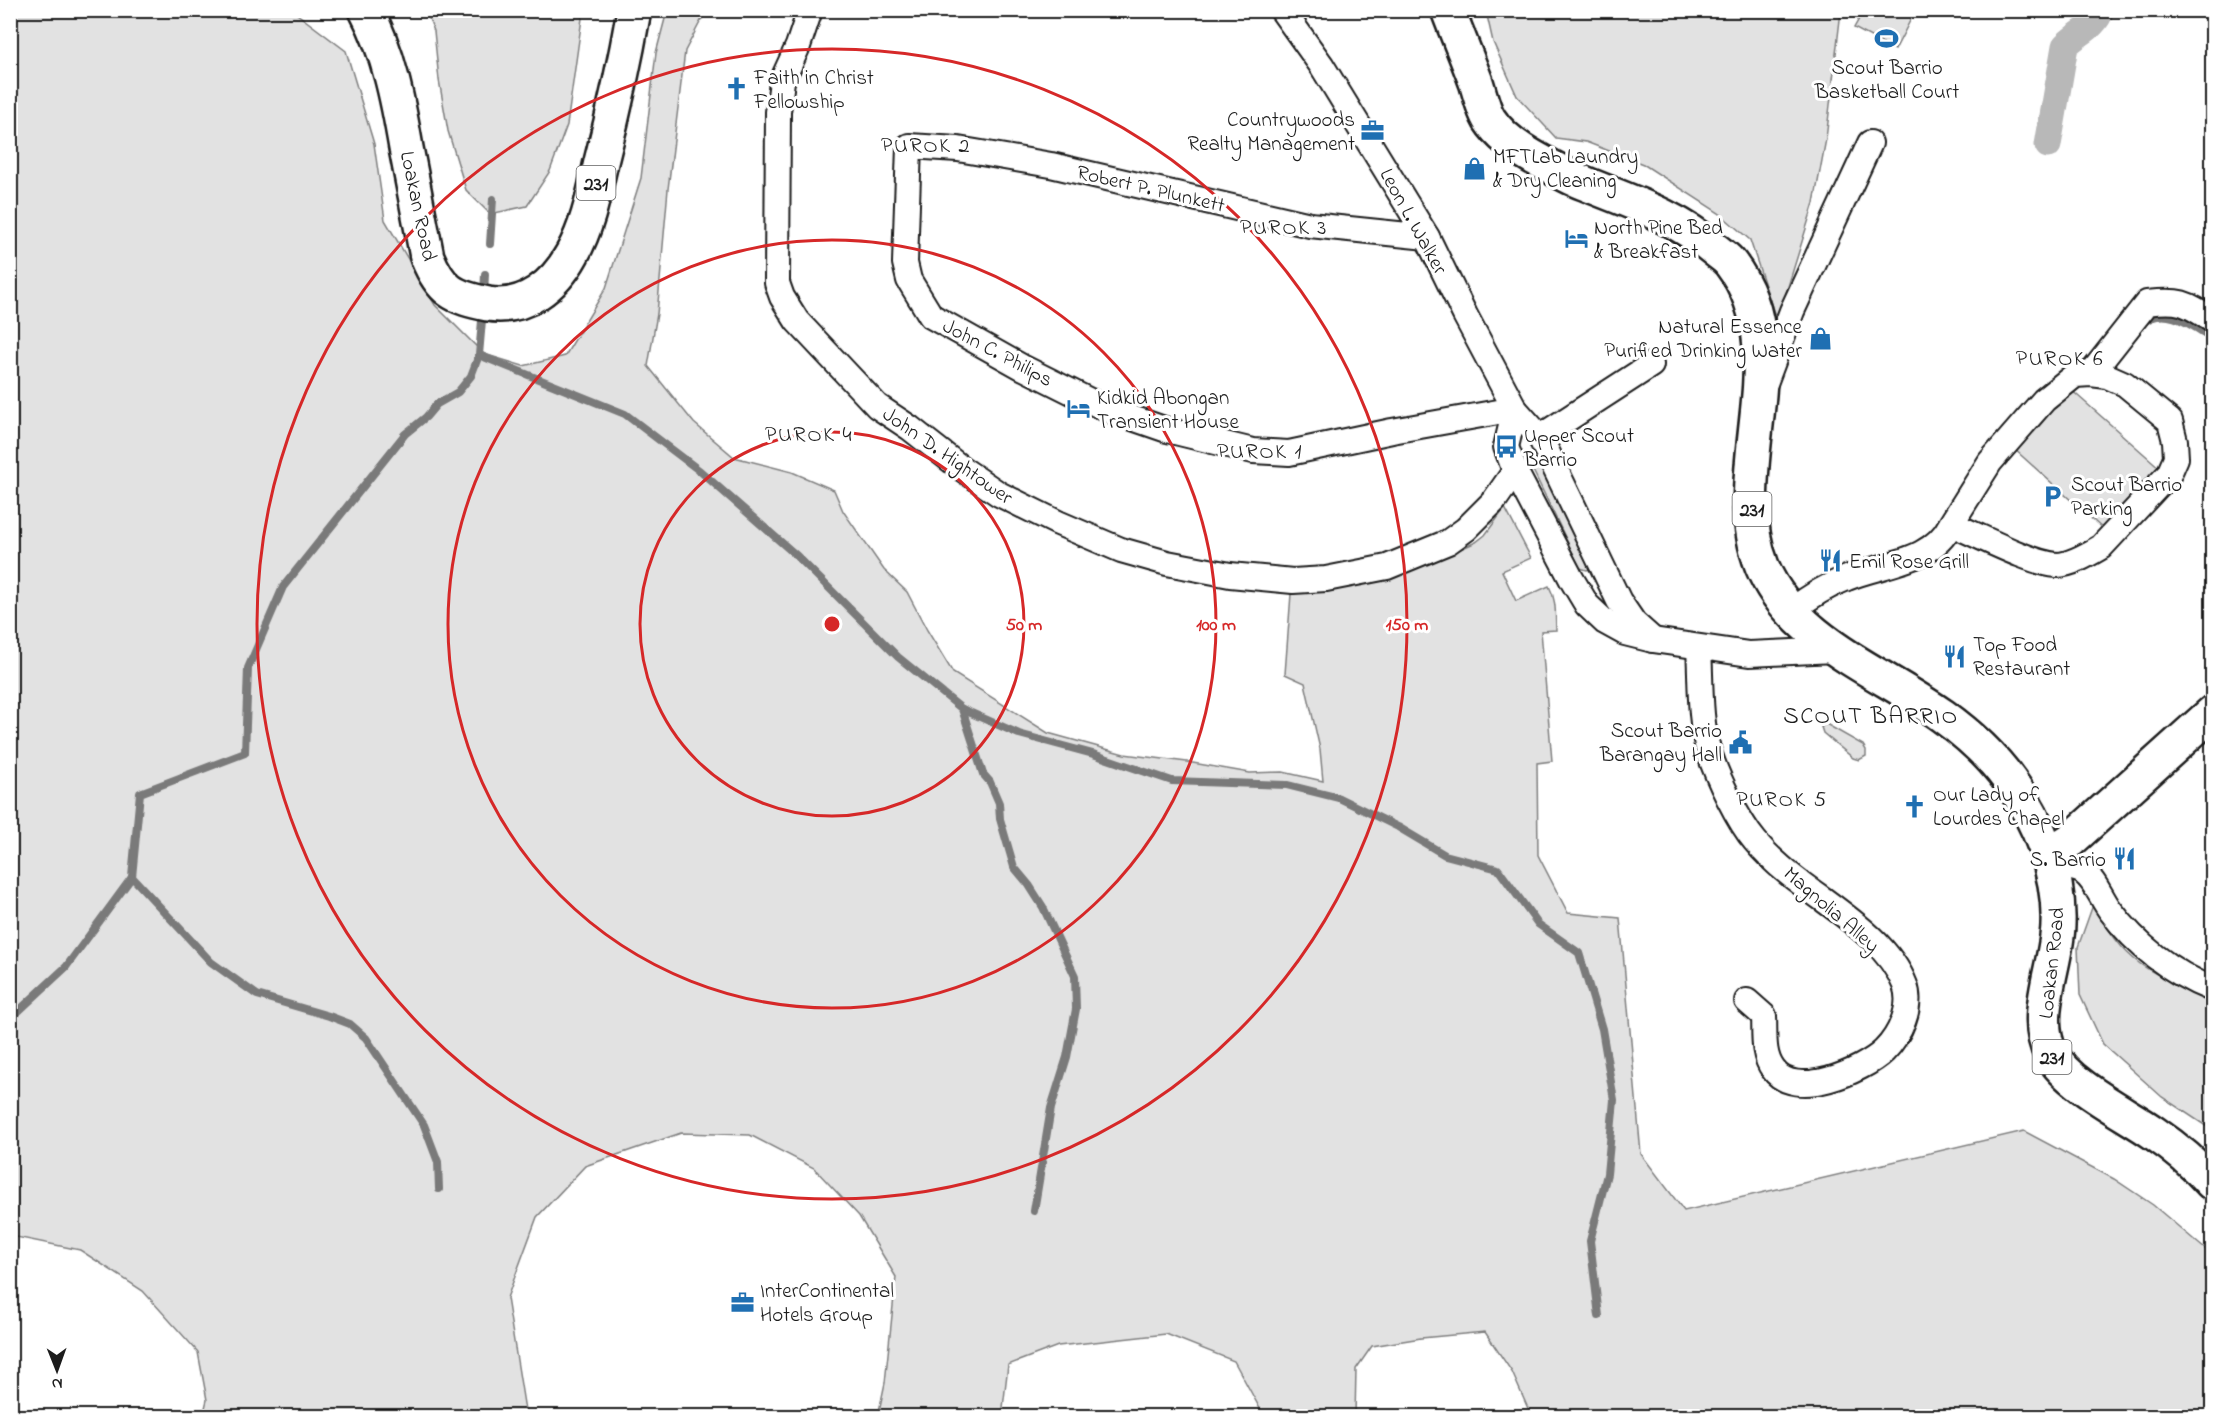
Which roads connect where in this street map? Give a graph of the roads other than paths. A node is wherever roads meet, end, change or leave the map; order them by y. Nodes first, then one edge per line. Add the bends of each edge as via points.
1 (366, 10) edge
2 (634, 10) edge
3 (810, 10) edge
4 (1282, 10) edge
5 (1448, 10) edge
6 (1870, 143) dead end
7 (909, 146) joint
8 (1427, 237) junction
9 (2212, 320) edge
10 (1651, 365) dead end
11 (2091, 374) junction
12 (1760, 396) junction
13 (1515, 409) junction
14 (1540, 437) junction
15 (1515, 471) junction
16 (1951, 524) junction
17 (1791, 611) junction
18 (1653, 640) junction
19 (1699, 648) junction
20 (1835, 650) junction
21 (2212, 713) edge
22 (2049, 862) junction
23 (2212, 989) edge
24 (1747, 1001) dead end
25 (2212, 1183) edge

1 - 2 main road, Loakan Road / 231 via 387,60 427,257 435,278 448,291 505,306 529,299 545,288 572,254 589,212 624,70
3 - 15 street, John D. Hightower via 782,81 778,112 776,261 782,297 797,321 877,406 999,494 1121,550 1230,575 1293,581 1387,567 1448,542 1480,517
4 - 8 street, Leon L. Walker via 1322,66
5 - 12 main road, Loakan Road / 231 via 1489,119 1519,150 1579,182 1653,210 1696,234 1730,261 1746,288 1758,324
6 - 12 street via 1792,311
7 - 8 street, Robert P. Plunkett via 958,149 1050,165 1310,225
7 - 13 street, John C. Philips via 905,263 909,280 931,316 1106,409 1167,430 1253,451 1289,453
8 - 13 street, Leon L. Walker
9 - 11 street via 2186,303 2147,303
10 - 14 street
11 - 16 street via 2075,375 2044,400 1990,462
11 - 16 street via 2125,384 2169,421 2176,458 2169,474 2101,547 2059,565 2038,561
12 - 17 main road, Loakan Road / 231 via 1752,476 1755,543 1773,588
13 - 14 street, Leon L. Walker
13 - 15 street via 1506,447
14 - 18 street, Leon L. Walker via 1619,601 1634,623
15 - 18 street via 1587,605 1605,622 1625,633
16 - 17 street via 1947,533 1911,558 1849,577 1813,594
17 - 20 main road, Loakan Road / 231
18 - 19 street
19 - 20 street via 1749,654
19 - 24 street, Magnolia Alley via 1709,752 1740,822 1755,842 1857,925 1881,950 1906,986 1908,1008 1899,1031 1884,1051 1840,1077 1809,1083 1789,1081 1773,1071 1765,1050 1764,1016
20 - 22 main road, Loakan Road / 231 via 1942,715 1984,752 2032,815
21 - 22 main road
22 - 23 street via 2086,874 2145,950
22 - 25 main road, Loakan Road / 231 via 2059,922 2044,1008 2048,1050 2076,1081 2154,1132 2191,1160

